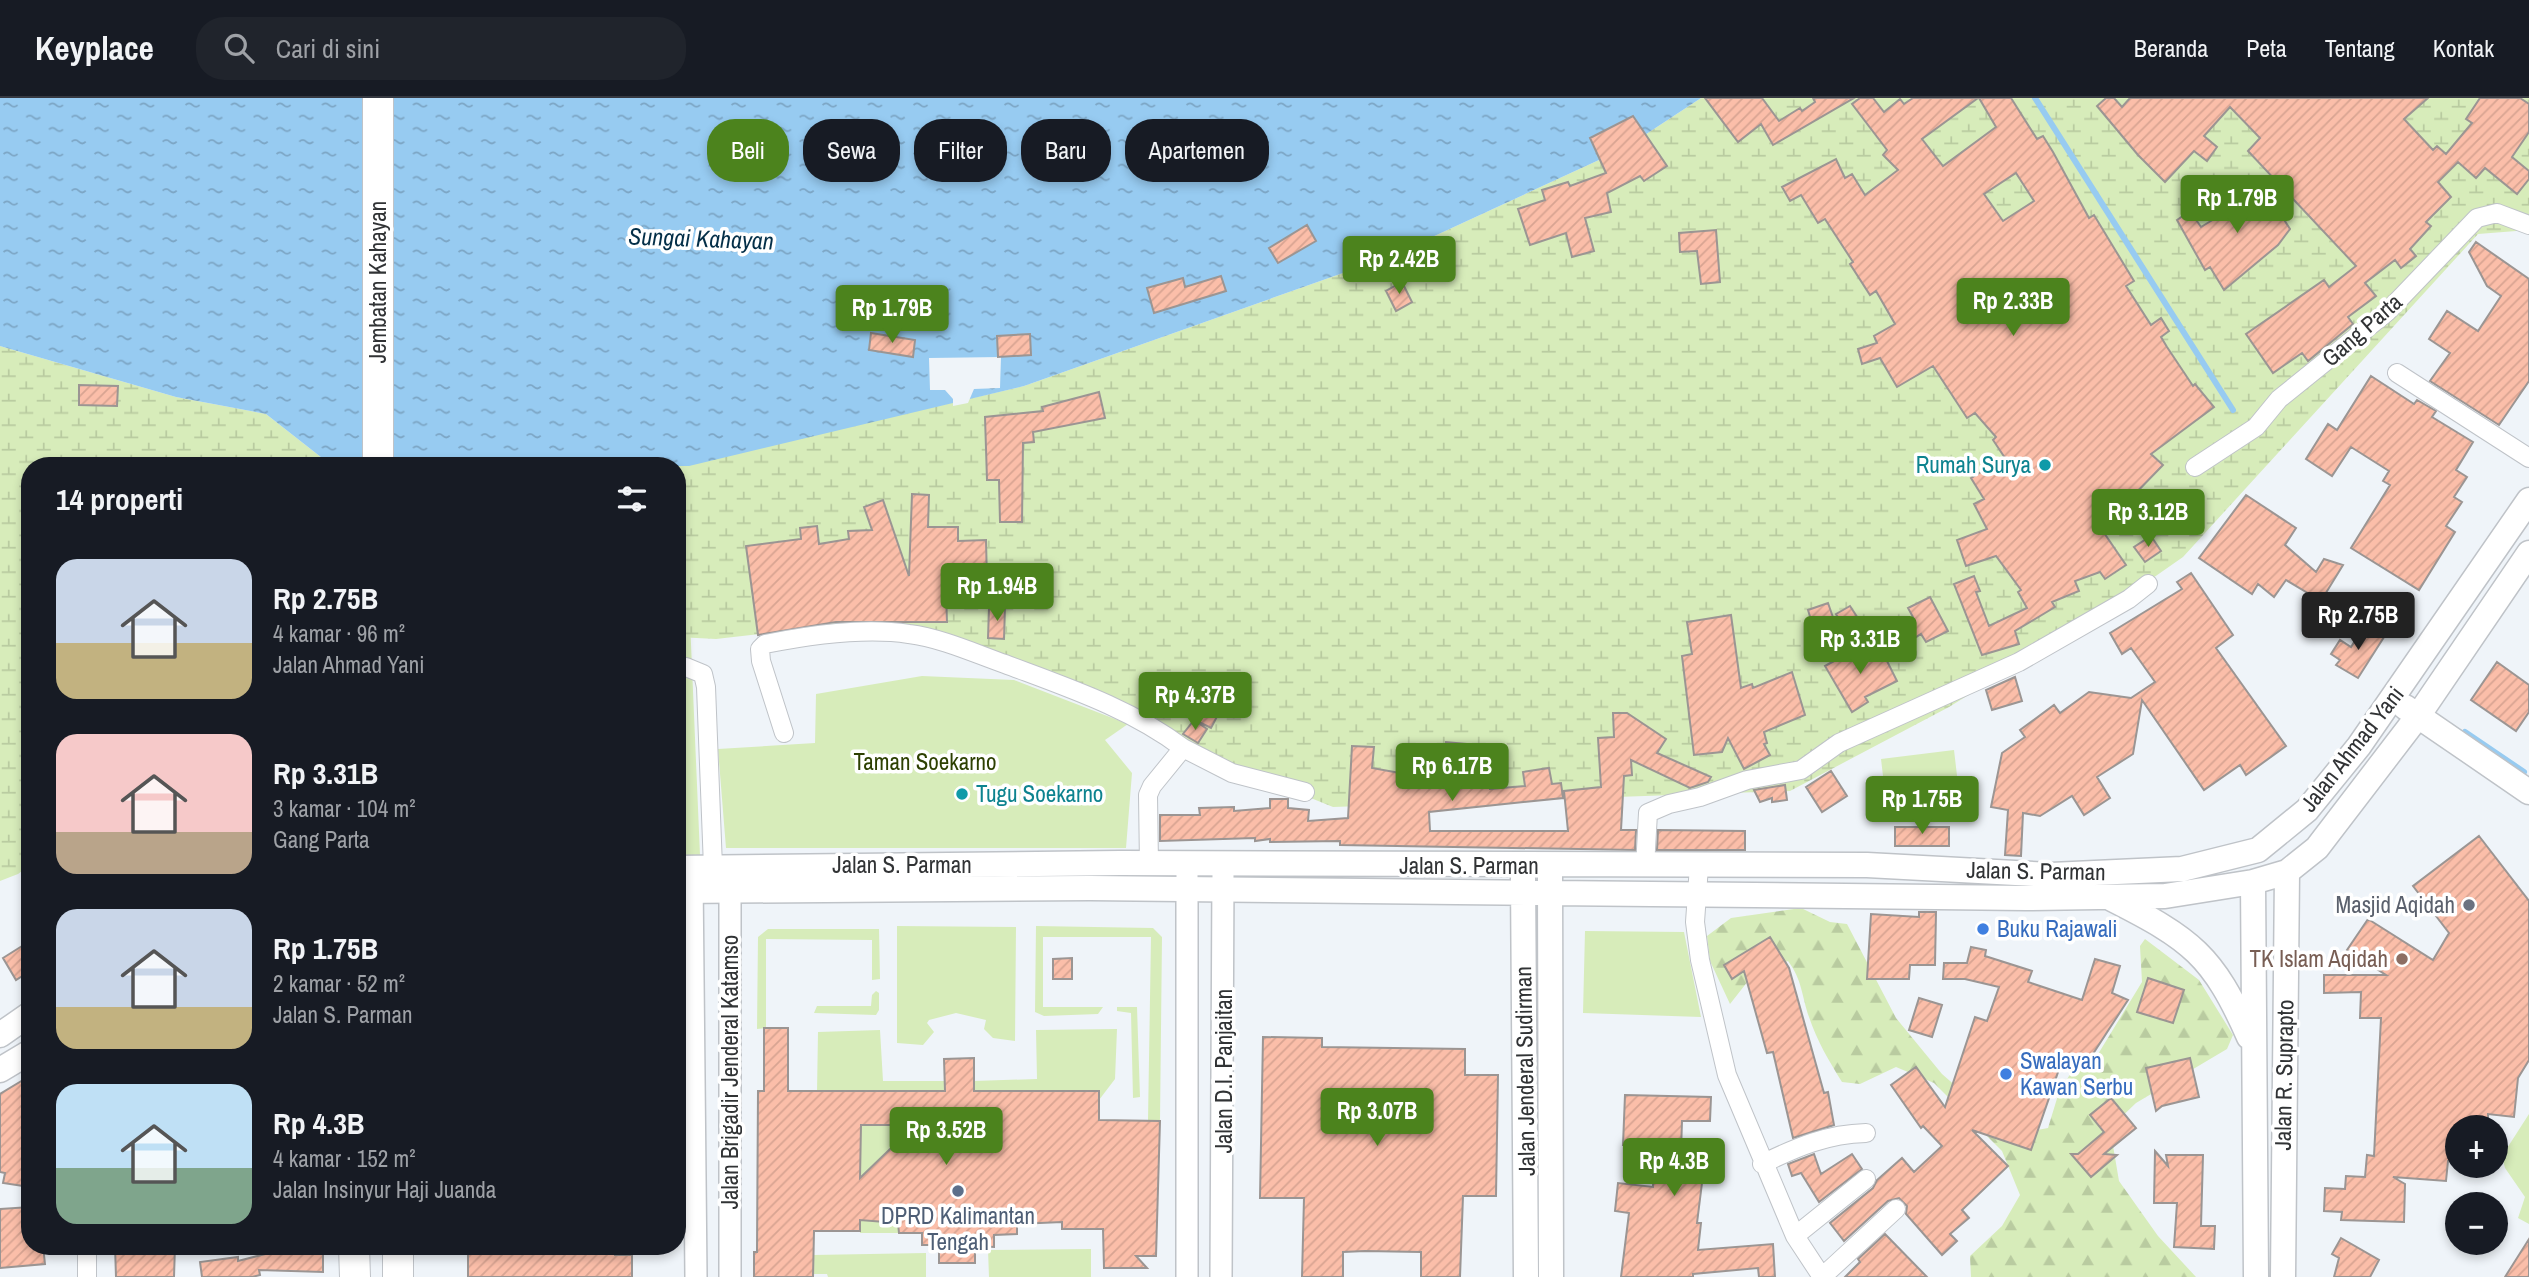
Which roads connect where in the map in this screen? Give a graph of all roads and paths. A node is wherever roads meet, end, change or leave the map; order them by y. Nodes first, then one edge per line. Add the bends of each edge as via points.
1 (378, 98) edge
2 (2529, 225) edge
3 (2397, 373) dead end
4 (378, 457) edge
5 (2529, 458) edge
6 (2195, 467) dead end
7 (2529, 499) edge
8 (2529, 553) edge
9 (2148, 584) dead end
10 (686, 667) dead end
11 (2393, 699) junction
12 (2418, 716) junction
13 (784, 733) dead end
14 (1183, 748) junction
15 (2527, 786) edge
16 (1305, 792) dead end
17 (2258, 850) joint
18 (1186, 864) junction
19 (1223, 864) junction
20 (1149, 865) junction
21 (1523, 865) junction
22 (1550, 866) junction
23 (1699, 866) junction
24 (1645, 867) junction
25 (2287, 872) junction
26 (697, 875) edge
27 (2253, 882) junction
28 (1188, 890) junction
29 (731, 891) junction
30 (1224, 892) junction
31 (1523, 894) junction
32 (1550, 894) junction
33 (1698, 895) junction
34 (2106, 896) junction
35 (21, 1020) edge
36 (0, 1035) edge
37 (2255, 1051) junction
38 (21, 1057) edge
39 (0, 1070) edge
40 (1866, 1133) dead end
41 (1762, 1164) junction
42 (1866, 1180) dead end
43 (1526, 1203) junction
44 (1550, 1204) junction
45 (1896, 1209) dead end
46 (1795, 1236) junction
47 (87, 1255) edge
48 (354, 1255) edge
49 (379, 1255) edge
50 (398, 1255) edge
51 (1817, 1274) edge
52 (87, 1277) edge
53 (355, 1277) edge
54 (379, 1277) edge
55 (398, 1277) edge
56 (695, 1277) edge
57 (730, 1277) edge
58 (1187, 1277) edge
59 (1221, 1277) edge
60 (1526, 1277) edge
61 (1551, 1277) edge
62 (2256, 1277) edge
63 (2283, 1277) edge

1 - 4 highway, Jembatan Kahayan
2 - 6 street, Gang Parta via 2497,213 2477,218 2387,312 2279,400 2256,427
3 - 5 street
7 - 11 main road, Jalan Ahmad Yani
8 - 12 main road, Jalan Ahmad Yani
9 - 24 street via 2019,662 1839,743 1801,770 1747,780 1648,813
10 - 26 street via 703,674 706,687
11 - 12 main road
11 - 17 main road, Jalan Ahmad Yani via 2307,810
12 - 15 main road
12 - 25 main road, Jalan Ahmad Yani via 2316,848
13 - 14 street via 761,661 760,649 765,644 853,633 909,634 1086,695 1144,722
14 - 16 street via 1233,773
14 - 20 street via 1148,795
17 - 23 main road, Jalan S. Parman via 2182,870 2099,873 1867,865
18 - 19 main road, Jalan S. Parman
18 - 20 main road, Jalan S. Parman
18 - 28 street, Jalan D.I. Panjaitan
19 - 21 main road, Jalan S. Parman
19 - 30 street, Jalan D.I. Panjaitan
20 - 26 main road, Jalan S. Parman
21 - 22 main road, Jalan S. Parman
21 - 31 main road, Jalan Jenderal Sudirman
22 - 24 main road, Jalan S. Parman
22 - 32 main road, Jalan Jenderal Sudirman
23 - 24 main road, Jalan S. Parman
23 - 33 street
25 - 27 main road, Jalan Ahmad Yani
25 - 63 main road, Jalan R. Suprapto
26 - 29 main road, Jalan S. Parman
26 - 29 street, Jalan Brigadir Jenderal Katamso
26 - 56 street, Jalan Brigadir Jenderal Katamso
27 - 34 main road, Jalan S. Parman via 2165,895
27 - 37 main road, Jalan R. Suprapto
28 - 29 main road, Jalan S. Parman
28 - 30 main road, Jalan S. Parman
28 - 58 street, Jalan D.I. Panjaitan
29 - 57 street, Jalan Brigadir Jenderal Katamso
30 - 31 main road, Jalan S. Parman
30 - 59 street, Jalan D.I. Panjaitan
31 - 32 main road, Jalan S. Parman
31 - 43 main road, Jalan Jenderal Sudirman
32 - 33 main road, Jalan S. Parman
32 - 44 main road, Jalan Jenderal Sudirman
33 - 34 main road, Jalan S. Parman
33 - 41 street via 1695,922 1714,1026 1727,1075
34 - 37 main road via 2159,923 2207,962 2224,984
35 - 36 main road
37 - 62 main road, Jalan R. Suprapto
38 - 39 main road
40 - 41 street via 1822,1138
41 - 46 street
42 - 46 street
43 - 44 main road
43 - 60 main road, Jalan Jenderal Sudirman
44 - 61 main road, Jalan Jenderal Sudirman
45 - 51 street
46 - 51 street
47 - 52 street
48 - 53 highway
49 - 54 highway
50 - 55 highway

